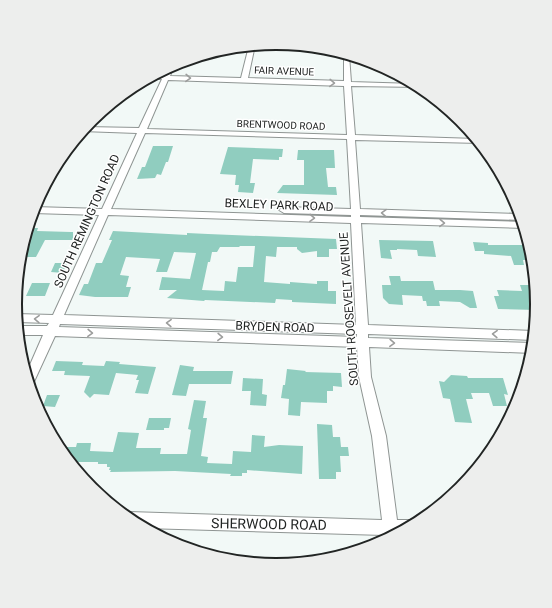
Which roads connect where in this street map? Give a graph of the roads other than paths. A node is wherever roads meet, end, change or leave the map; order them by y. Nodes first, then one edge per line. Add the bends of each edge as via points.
1 (251, 52) edge
2 (346, 60) edge
3 (170, 73) edge
4 (164, 76) edge
5 (245, 77) junction
6 (393, 78) edge
7 (348, 80) junction
8 (404, 85) edge
9 (92, 129) edge
10 (141, 131) junction
11 (351, 137) junction
12 (470, 141) edge
13 (43, 203) edge
14 (107, 208) junction
15 (40, 210) edge
16 (355, 216) junction
17 (515, 217) edge
18 (518, 225) edge
19 (23, 318) edge
20 (57, 319) junction
21 (24, 330) edge
22 (362, 330) junction
23 (51, 331) junction
24 (528, 335) edge
25 (363, 342) junction
26 (526, 348) edge
27 (32, 373) edge
28 (144, 521) edge
29 (392, 530) edge
30 (388, 532) edge

1 - 5 street
2 - 7 street, SOUTH ROOSEVELT AVENUE
3 - 5 street, FAIR AVENUE
4 - 10 street, SOUTH REMINGTON ROAD
5 - 7 street, FAIR AVENUE
6 - 7 street, FAIR AVENUE
7 - 8 street, FAIR AVENUE
7 - 11 street, SOUTH ROOSEVELT AVENUE
9 - 10 street, BRENTWOOD ROAD
10 - 11 street, BRENTWOOD ROAD
10 - 14 street, SOUTH REMINGTON ROAD
11 - 12 street, BRENTWOOD ROAD
11 - 16 street, SOUTH ROOSEVELT AVENUE
13 - 14 street, BEXLEY PARK ROAD
14 - 15 street, BEXLEY PARK ROAD
14 - 16 street, BEXLEY PARK ROAD
14 - 20 street, SOUTH REMINGTON ROAD
17 -> 16 street, BEXLEY PARK ROAD
16 -> 18 street, BEXLEY PARK ROAD
16 - 22 street, SOUTH ROOSEVELT AVENUE
20 -> 19 street, BRYDEN ROAD
22 -> 20 street, BRYDEN ROAD
20 - 23 street, SOUTH REMINGTON ROAD
21 - 23 street, BRYDEN ROAD
24 -> 22 street, BRYDEN ROAD
22 - 25 street, SOUTH ROOSEVELT AVENUE
23 -> 25 street, BRYDEN ROAD
23 - 27 street, SOUTH REMINGTON ROAD
25 -> 26 street, BRYDEN ROAD
25 - 29 street, SOUTH ROOSEVELT AVENUE via 365,377 379,436
28 - 30 street, SHERWOOD ROAD

